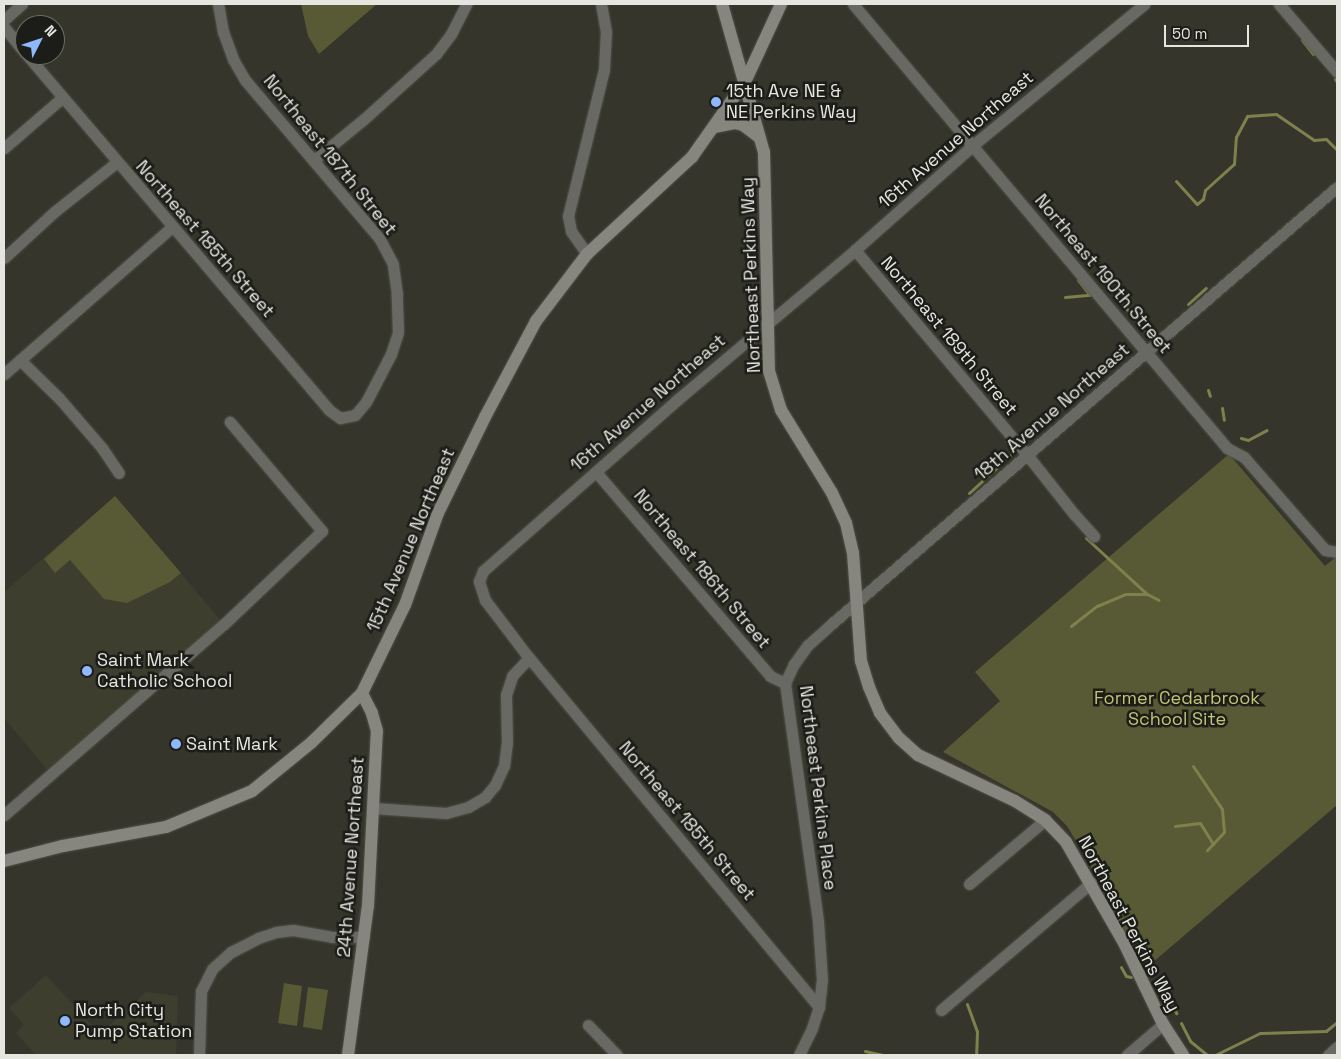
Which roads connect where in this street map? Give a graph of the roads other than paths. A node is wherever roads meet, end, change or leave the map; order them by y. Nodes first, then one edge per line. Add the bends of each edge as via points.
1 (22, 4) edge
2 (218, 4) edge
3 (466, 4) edge
4 (601, 4) edge
5 (722, 4) edge
6 (781, 4) edge
7 (853, 4) edge
8 (1144, 4) edge
9 (1279, 4) edge
10 (4, 20) edge
11 (4, 28) edge
12 (15, 41) edge
13 (35, 65) edge
14 (1337, 72) edge
15 (745, 82) junction
16 (62, 98) junction
17 (714, 127) junction
18 (760, 138) junction
19 (972, 146) junction
20 (4, 148) edge
21 (314, 160) junction
22 (117, 162) junction
23 (1337, 187) edge
24 (172, 227) junction
25 (854, 250) junction
26 (587, 254) junction
27 (4, 258) edge
28 (767, 323) junction
29 (1147, 352) junction
30 (20, 360) junction
31 (4, 374) edge
32 (366, 402) joint
33 (230, 422) dead end
34 (1028, 456) junction
35 (596, 472) junction
36 (119, 473) dead end
37 (1094, 536) dead end
38 (1337, 552) edge
39 (857, 604) junction
40 (529, 658) junction
41 (785, 683) junction
42 (362, 694) junction
43 (373, 808) junction
44 (4, 815) edge
45 (1045, 820) junction
46 (4, 861) edge
47 (1091, 883) junction
48 (969, 884) dead end
49 (364, 937) junction
50 (819, 1006) junction
51 (942, 1010) dead end
52 (1163, 1024) junction
53 (588, 1025) dead end
54 (1337, 1047) edge
55 (199, 1055) edge
56 (348, 1055) edge
57 (616, 1055) edge
58 (800, 1055) edge
59 (1127, 1055) edge
60 (1183, 1055) edge
61 (1328, 1055) edge

1 - 10 street
2 - 21 street, Northeast 187th Street via 223,32 245,80
3 - 21 street via 451,34 436,54
4 - 26 street via 606,32 604,69 568,216 571,230
5 - 15 main road, Northeast Perkins Way
6 - 15 main road, 15th Avenue Northeast
7 - 19 street, Northeast 190th Street
8 - 19 street, 16th Avenue Northeast
9 - 14 street
11 - 12 street, Northeast 185th Street
13 - 16 street, Northeast 185th Street
15 - 17 main road, 15th Avenue Northeast
15 - 18 main road, Northeast Perkins Way
16 - 20 street
16 - 22 street, Northeast 185th Street
17 - 18 main road via 735,123 749,128
17 - 26 main road, 15th Avenue Northeast via 692,157
18 - 28 main road, Northeast Perkins Way via 764,152 766,200
19 - 25 street, 16th Avenue Northeast
19 - 29 street, Northeast 190th Street
21 - 32 street, Northeast 187th Street via 379,238 393,264 398,332 391,354
22 - 24 street, Northeast 185th Street
22 - 27 street via 54,212
23 - 29 street, 18th Avenue Northeast
24 - 30 street
24 - 32 street, Northeast 185th Street via 329,410 340,418 355,415
25 - 28 street, 16th Avenue Northeast
25 - 34 street, Northeast 189th Street
26 - 42 main road, 15th Avenue Northeast via 536,321 485,417 438,512 404,606
28 - 35 street, 16th Avenue Northeast
28 - 39 main road, Northeast Perkins Way via 769,371 774,391 846,523
29 - 34 street, 18th Avenue Northeast
29 - 38 street, Northeast 190th Street via 1227,448 1244,457 1325,550
30 - 31 street
30 - 36 street via 59,398
33 - 44 street via 322,531 224,624
34 - 37 street, Northeast 189th Street
34 - 39 street, 18th Avenue Northeast
35 - 40 street, 16th Avenue Northeast via 483,571 479,580 485,600
35 - 41 street, Northeast 186th Street via 770,676
39 - 41 street, Northeast Perkins Place via 808,645
39 - 45 main road, Northeast Perkins Way via 861,661 869,687 880,713 899,738 918,755 1015,801
40 - 43 street via 512,676 506,695 504,766 486,797 468,807 446,813
40 - 50 street, Northeast 185th Street
41 - 50 street, Northeast Perkins Place via 819,931 822,980
42 - 43 main road, 24th Avenue Northeast via 377,731
42 - 46 main road, 15th Avenue Northeast via 312,742 252,791 166,826
43 - 49 main road, 24th Avenue Northeast
45 - 47 main road, Northeast Perkins Way via 1066,842
45 - 48 street
47 - 51 street
47 - 52 main road, Northeast Perkins Way
49 - 55 street via 332,937 293,930 258,938 231,952 212,969 202,991
49 - 56 main road, 24th Avenue Northeast
50 - 58 street, Northeast Perkins Place
52 - 59 street
52 - 60 main road, Northeast Perkins Way
53 - 57 street
54 - 61 street

